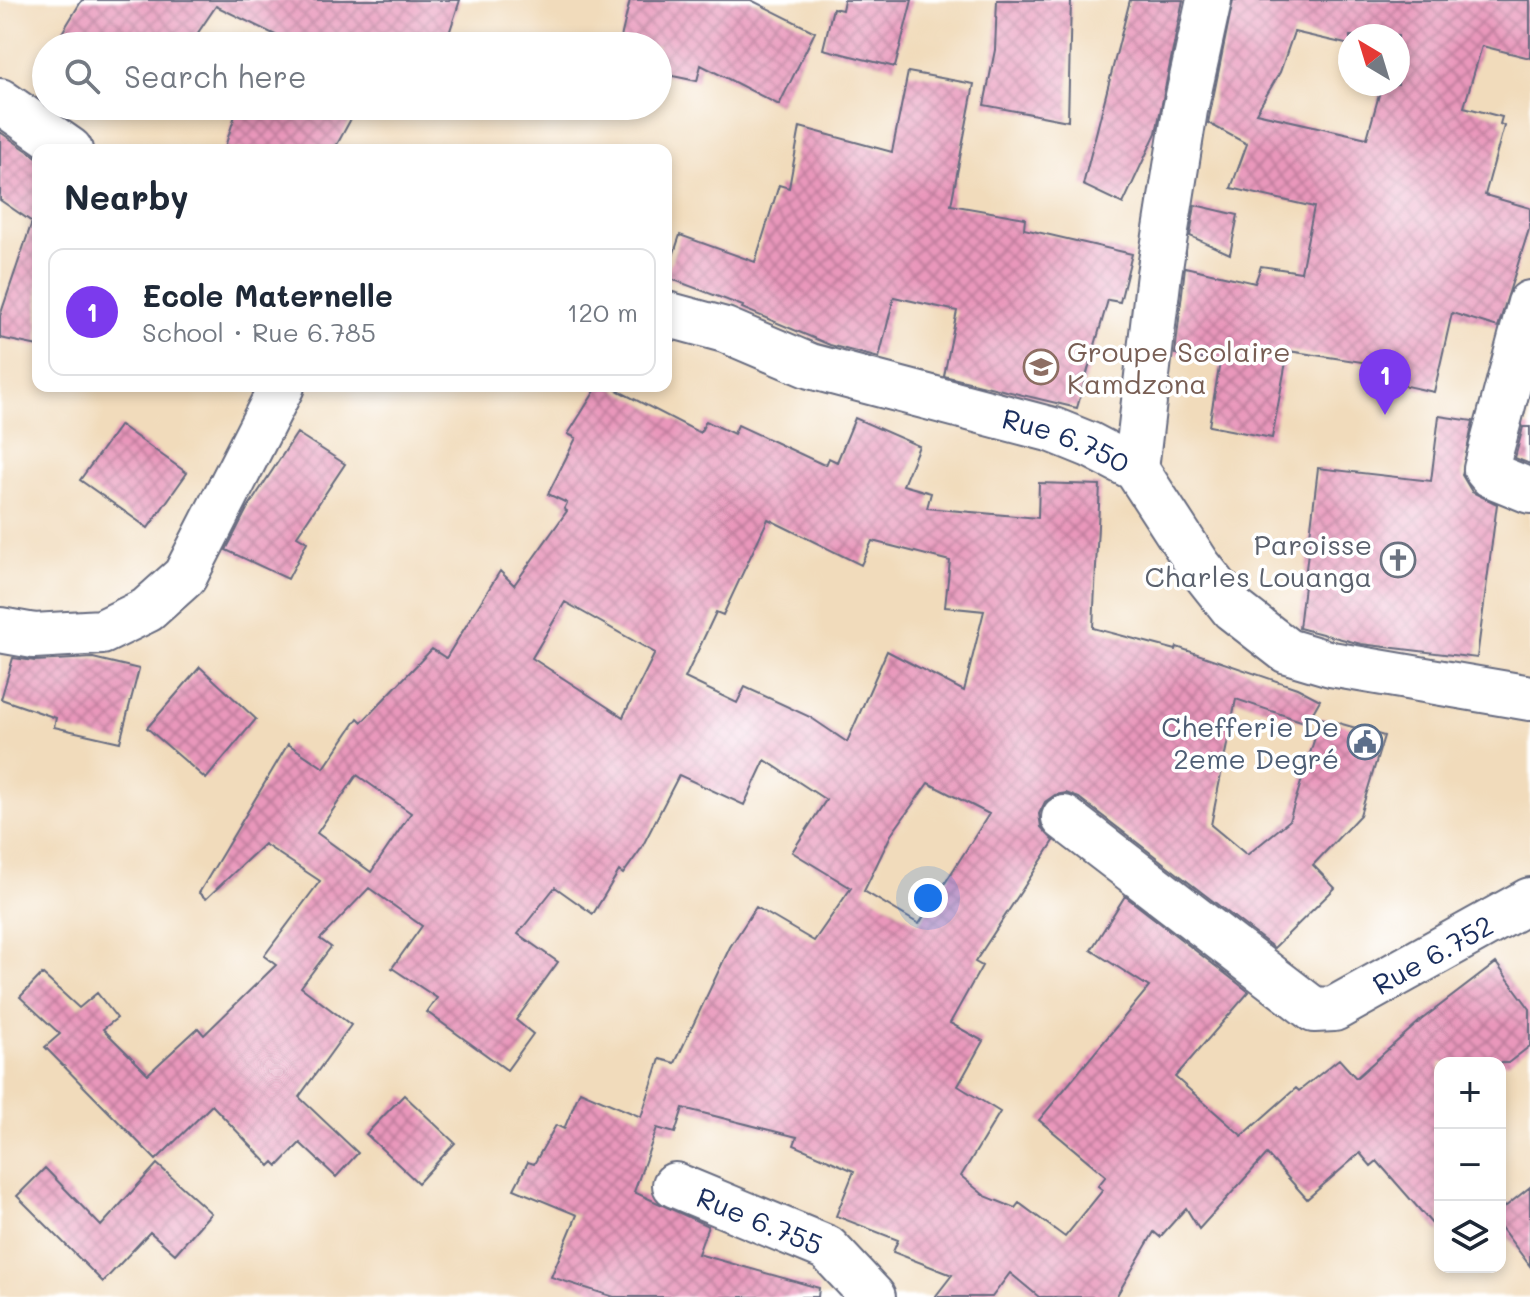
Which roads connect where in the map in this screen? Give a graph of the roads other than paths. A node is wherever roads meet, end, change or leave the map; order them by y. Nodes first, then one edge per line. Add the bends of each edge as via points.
1 (1209, 0) edge
2 (0, 101) edge
3 (61, 144) edge
4 (1530, 303) edge
5 (672, 316) edge
6 (279, 392) edge
7 (1136, 469) junction
8 (1530, 491) edge
9 (0, 630) edge
10 (1530, 698) edge
11 (1064, 818) dead end
12 (1530, 900) edge
13 (675, 1185) dead end
14 (873, 1297) edge

1 - 7 street via 1180,140
2 - 3 street
4 - 8 street via 1486,469
5 - 7 street, Rue 6.750 via 725,330 810,366 1053,430
6 - 9 street via 185,576 147,610 102,632 34,636
7 - 10 street, Rue 6.750 via 1233,609 1287,651 1331,664
11 - 12 street, Rue 6.752 via 1314,1010 1334,1009
13 - 14 street, Rue 6.755 via 827,1248

